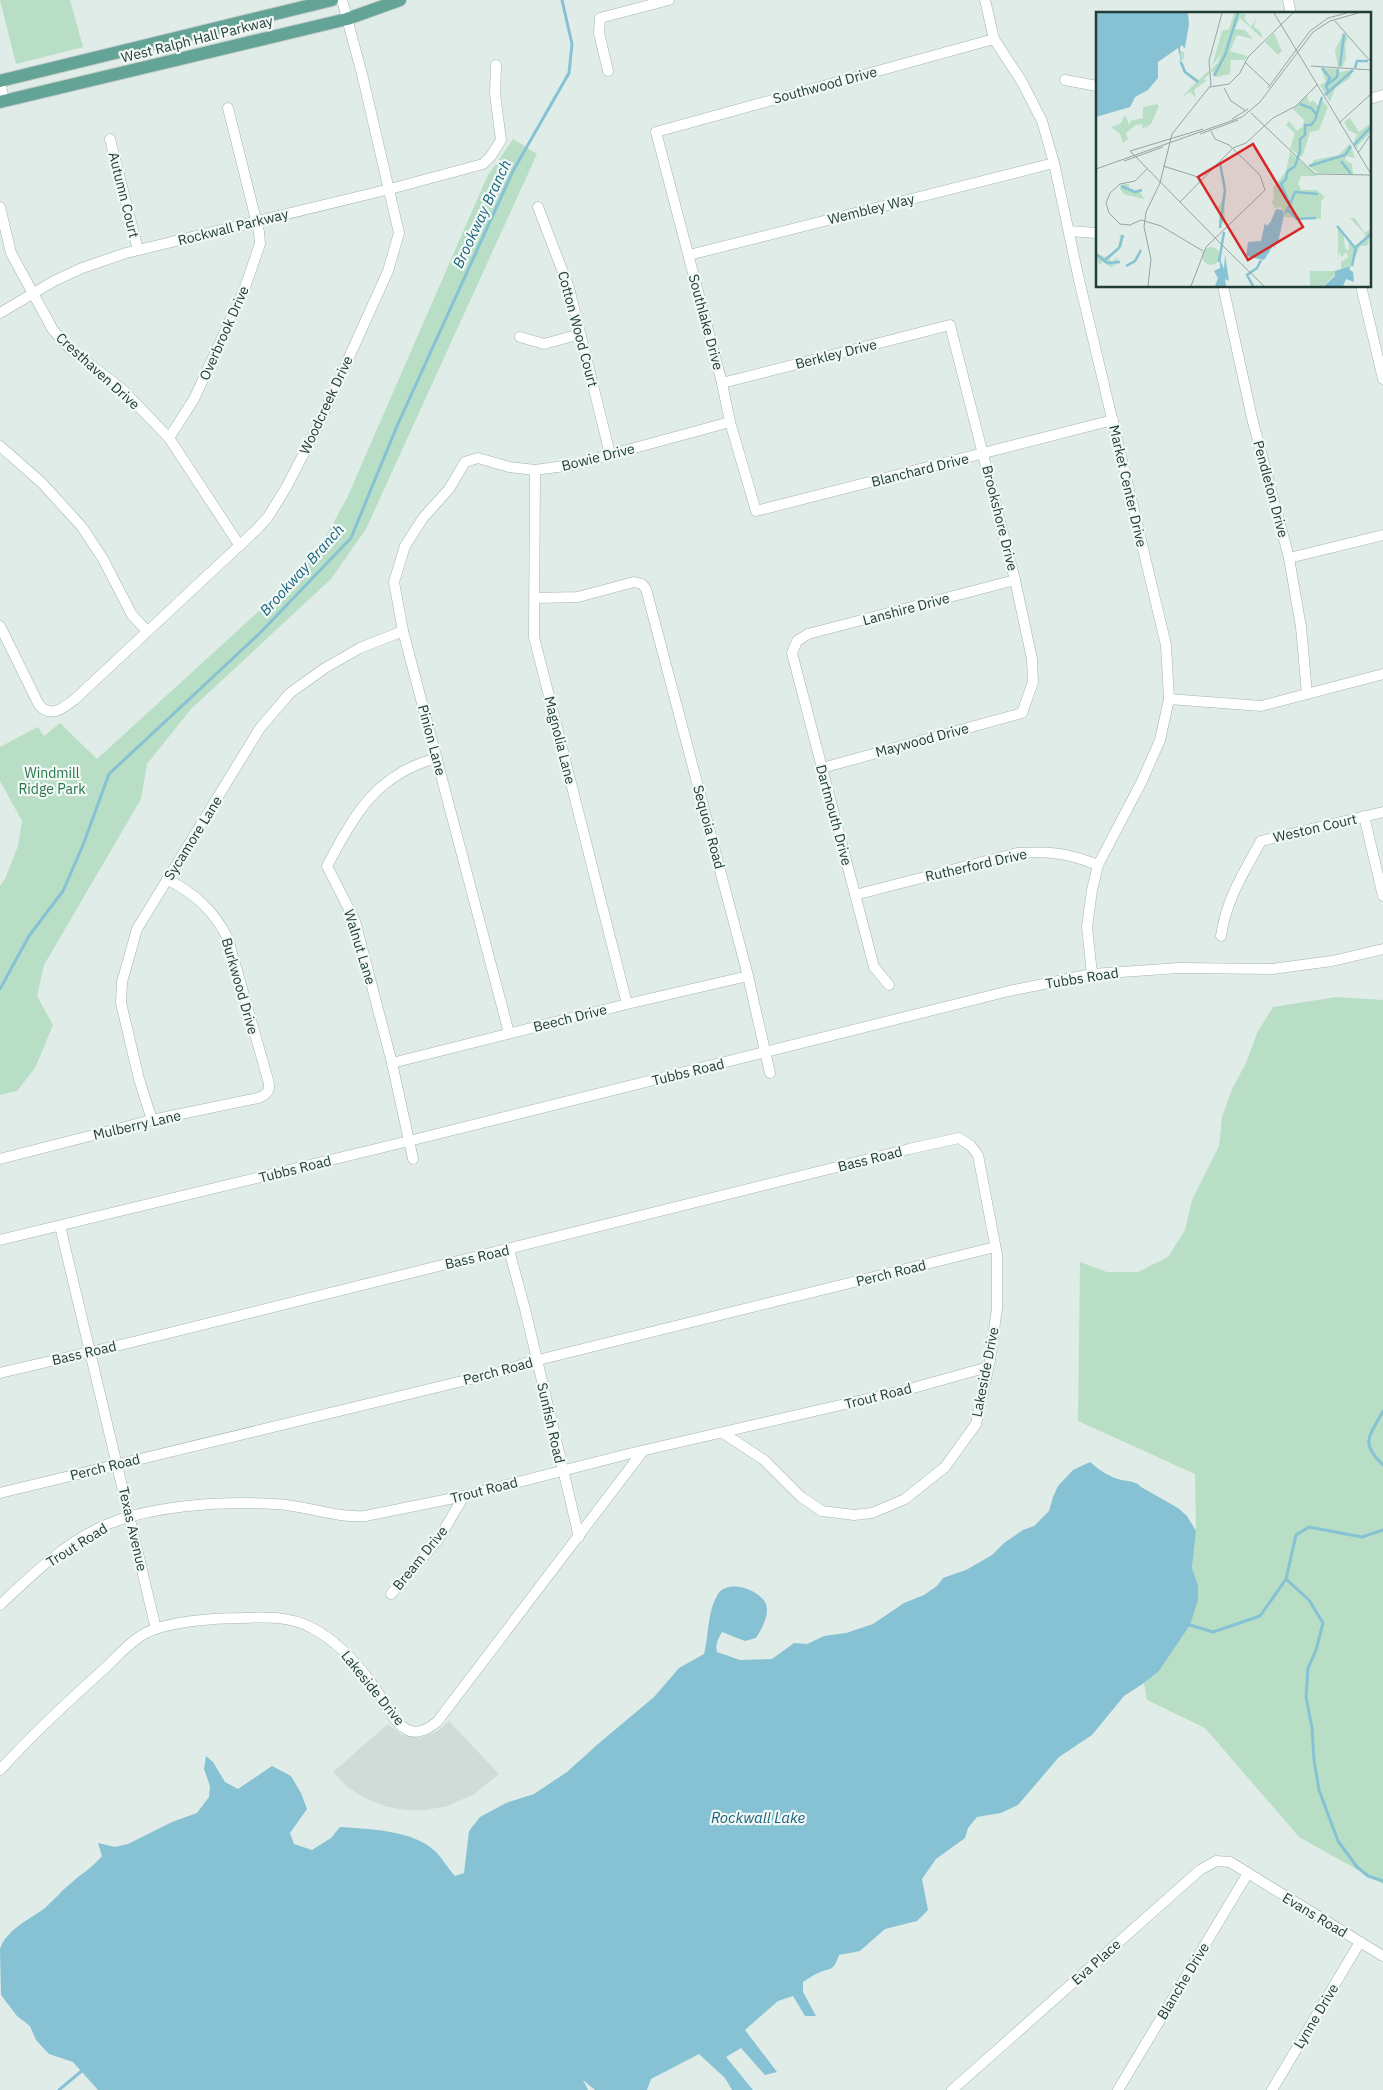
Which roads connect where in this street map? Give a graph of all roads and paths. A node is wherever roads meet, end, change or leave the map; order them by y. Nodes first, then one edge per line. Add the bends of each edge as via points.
1 (332, 0) edge
2 (342, 0) edge
3 (400, 0) edge
4 (669, 0) edge
5 (985, 0) edge
6 (347, 19) junction
7 (994, 39) junction
8 (496, 64) dead end
9 (608, 71) dead end
10 (1065, 80) dead end
11 (0, 81) edge
12 (1096, 86) edge
13 (1383, 95) edge
14 (1370, 99) edge
15 (2, 102) edge
16 (228, 108) dead end
17 (656, 132) joint
18 (110, 139) dead end
19 (1054, 163) junction
20 (390, 189) junction
21 (0, 207) edge
22 (538, 207) dead end
23 (256, 222) junction
24 (1069, 232) junction
25 (1096, 233) edge
26 (138, 250) junction
27 (688, 255) junction
28 (1223, 288) edge
29 (1361, 288) edge
30 (32, 294) junction
31 (0, 313) edge
32 (950, 325) joint
33 (580, 334) junction
34 (520, 338) dead end
35 (1383, 380) edge
36 (722, 383) junction
37 (1113, 420) junction
38 (730, 422) junction
39 (169, 438) junction
40 (0, 446) edge
41 (610, 454) junction
42 (984, 454) junction
43 (465, 462) joint
44 (535, 470) junction
45 (756, 511) joint
46 (1383, 535) edge
47 (240, 546) junction
48 (1289, 558) junction
49 (1015, 580) junction
50 (535, 598) junction
51 (0, 626) edge
52 (403, 630) junction
53 (147, 631) junction
54 (797, 641) joint
55 (1383, 674) edge
56 (1308, 694) junction
57 (1169, 699) junction
58 (1022, 713) joint
59 (437, 758) junction
60 (822, 768) junction
61 (1383, 812) edge
62 (1364, 816) junction
63 (1098, 865) junction
64 (167, 880) junction
65 (855, 895) junction
66 (1383, 896) edge
67 (1221, 936) dead end
68 (1383, 950) edge
69 (1092, 974) junction
70 (748, 976) junction
71 (890, 985) dead end
72 (627, 1004) junction
73 (509, 1033) junction
74 (766, 1053) junction
75 (392, 1063) junction
76 (770, 1073) dead end
77 (270, 1088) joint
78 (152, 1120) junction
79 (953, 1139) joint
80 (409, 1141) junction
81 (414, 1158) dead end
82 (0, 1159) edge
83 (60, 1226) junction
84 (0, 1240) edge
85 (995, 1246) junction
86 (509, 1250) junction
87 (90, 1352) junction
88 (536, 1361) junction
89 (988, 1367) junction
90 (0, 1372) edge
91 (722, 1433) junction
92 (643, 1451) junction
93 (117, 1464) junction
94 (562, 1471) junction
95 (0, 1493) edge
96 (464, 1496) junction
97 (130, 1517) junction
98 (578, 1537) junction
99 (391, 1594) dead end
100 (0, 1605) edge
101 (156, 1629) junction
102 (0, 1770) edge
103 (1248, 1873) junction
104 (1360, 1942) junction
105 (1383, 1956) edge
106 (952, 2090) edge
107 (1118, 2090) edge
108 (1272, 2090) edge

1 - 11 main road, West Ralph Hall Parkway
2 - 6 street, Woodcreek Drive
3 - 6 main road, West Ralph Hall Parkway
4 - 9 street via 600,18 599,33
5 - 7 street, Market Center Drive
6 - 15 main road, West Ralph Hall Parkway
6 - 20 street, Woodcreek Drive
7 - 17 street, Southwood Drive
7 - 19 street, Market Center Drive via 1042,121
8 - 20 street, Rockwall Parkway via 495,94 501,140 491,156 475,167
10 - 12 street
11 - 15 street
13 - 14 street
16 - 23 street, Overbrook Drive
17 - 27 street, Southlake Drive
18 - 26 street, Autumn Court
19 - 24 street, Market Center Drive
19 - 27 street, Wembley Way
20 - 23 street, Rockwall Parkway
20 - 47 street, Woodcreek Drive via 399,233 388,271 318,426 287,486 268,517
21 - 30 street, Cresthaven Drive via 11,253
22 - 33 street, Cotton Wood Court via 569,288
23 - 26 street, Rockwall Parkway
23 - 39 street, Overbrook Drive via 260,244 244,290 194,400
24 - 25 street
24 - 37 street, Market Center Drive
26 - 30 street, Rockwall Parkway via 82,268
27 - 36 street, Southlake Drive
28 - 48 street, Pendleton Drive via 1252,418
29 - 35 street
30 - 31 street, Rockwall Parkway
30 - 39 street, Cresthaven Drive via 53,330 70,349 122,389
32 - 36 street, Berkley Drive
32 - 42 street, Brookshore Drive
33 - 34 street via 544,344
33 - 41 street, Cotton Wood Court
36 - 38 street, Southlake Drive
37 - 42 street, Blanchard Drive
37 - 57 street, Market Center Drive via 1166,645
38 - 41 street, Bowie Drive
38 - 45 street, Southlake Drive
39 - 47 street, Cresthaven Drive
40 - 53 street via 42,483 82,527 132,615
41 - 44 street, Bowie Drive via 572,465
42 - 45 street, Blanchard Drive
42 - 49 street, Brookshore Drive
43 - 44 street, Bowie Drive via 478,458 508,467
43 - 52 street, Pinion Lane via 449,489 423,518 405,546 394,582
44 - 50 street, Magnolia Lane
46 - 48 street
47 - 53 street, Woodcreek Drive
48 - 56 street, Pendleton Drive
49 - 54 street, Lanshire Drive via 808,634
49 - 58 street, Brookshore Drive via 1033,682
50 - 70 street, Sequoia Road via 578,597 634,582 646,589
50 - 72 street, Magnolia Lane via 534,637
51 - 53 street, Woodcreek Drive via 30,689 43,710 51,712 61,710 74,700
52 - 59 street, Pinion Lane
52 - 64 street, Sycamore Lane via 360,648 290,693 260,728
54 - 60 street, Dartmouth Drive via 792,652
55 - 56 street
56 - 57 street via 1262,706
57 - 63 street, Market Center Drive via 1160,740
58 - 60 street, Maywood Drive
59 - 73 street, Pinion Lane
59 - 75 street, Walnut Lane via 416,763 381,785 352,822 328,866 355,921
60 - 65 street, Dartmouth Drive
61 - 62 street, Weston Court
62 - 66 street
62 - 67 street, Weston Court via 1261,841 1233,892
63 - 65 street, Rutherford Drive via 1074,855 1017,853
63 - 69 street, Market Center Drive via 1087,927
64 - 77 street, Burkwood Drive via 208,908 219,920 237,967
64 - 78 street, Sycamore Lane via 137,929 121,991
65 - 71 street, Dartmouth Drive via 874,967
68 - 69 street, Tubbs Road via 1272,969 1179,968
69 - 74 street, Tubbs Road
70 - 72 street, Beech Drive
70 - 74 street, Sequoia Road
72 - 73 street, Beech Drive
73 - 75 street, Beech Drive
74 - 76 street, Sequoia Road
74 - 80 street, Tubbs Road
75 - 80 street, Walnut Lane
77 - 78 street, Mulberry Lane via 266,1095 258,1098
78 - 82 street, Mulberry Lane
79 - 85 street, Lakeside Drive via 959,1138 978,1155
79 - 86 street, Bass Road
80 - 81 street, Walnut Lane
80 - 83 street, Tubbs Road
83 - 84 street, Tubbs Road
83 - 87 street, Texas Avenue
85 - 88 street, Perch Road
85 - 89 street, Lakeside Drive via 997,1308
86 - 87 street, Bass Road
86 - 88 street, Sunfish Road
87 - 90 street, Bass Road
87 - 93 street, Texas Avenue
88 - 93 street, Perch Road via 377,1403
88 - 94 street, Sunfish Road
89 - 91 street, Trout Road via 906,1390
89 - 91 street, Lakeside Drive via 976,1424 945,1467 904,1499 872,1513 854,1515 814,1507 764,1460
91 - 92 street, Trout Road
92 - 94 street, Trout Road
92 - 98 street, Lakeside Drive
93 - 95 street, Perch Road
93 - 97 street, Texas Avenue
94 - 96 street, Trout Road
94 - 98 street, Sunfish Road
96 - 97 street, Trout Road via 365,1516 348,1517 278,1504 244,1503 172,1509
96 - 99 street, Bream Drive via 438,1540
97 - 100 street, Trout Road via 98,1528 69,1546 44,1564
97 - 101 street, Texas Avenue
98 - 101 street, Lakeside Drive via 437,1722 421,1731 406,1729 345,1650 311,1627 294,1620 222,1618
101 - 102 street, Lakeside Drive via 138,1638 59,1710
103 - 104 street, Evans Road
103 - 106 street, Eva Place via 1225,1860 1206,1865
103 - 107 street, Blanche Drive
104 - 105 street, Evans Road
104 - 108 street, Lynne Drive

